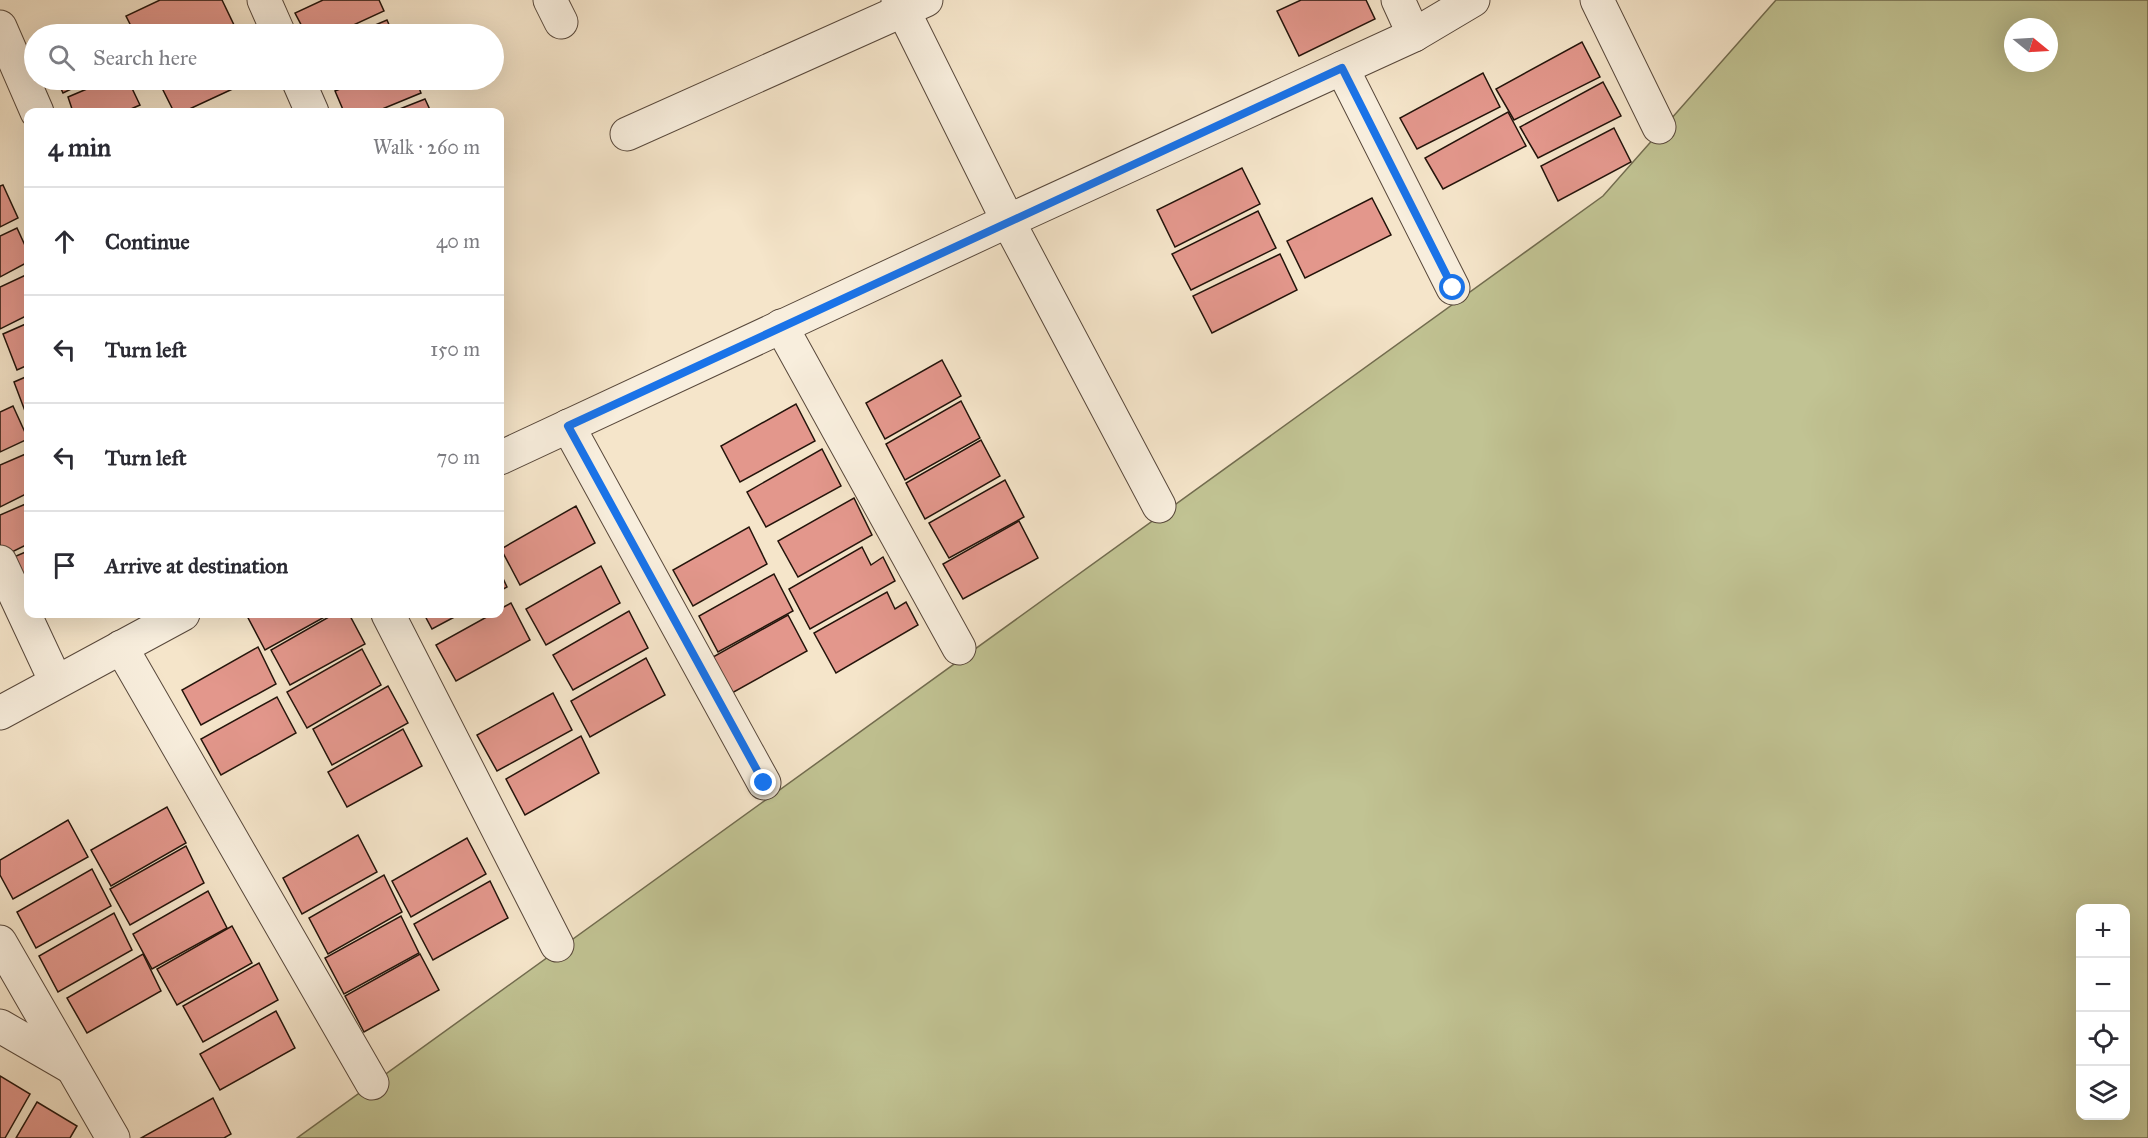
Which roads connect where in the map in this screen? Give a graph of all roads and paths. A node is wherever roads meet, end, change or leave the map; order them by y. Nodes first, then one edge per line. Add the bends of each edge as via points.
1 (264, 0) edge
2 (1398, 0) edge
3 (1473, 0) edge
4 (1597, 0) edge
5 (909, 4) edge
6 (275, 24) edge
7 (0, 27) edge
8 (1414, 35) junction
9 (1342, 68) junction
10 (24, 82) edge
11 (27, 90) edge
12 (302, 90) edge
13 (35, 108) edge
14 (310, 108) edge
15 (1659, 127) dead end
16 (627, 134) dead end
17 (1008, 221) junction
18 (1453, 288) dead end
19 (781, 326) junction
20 (568, 426) junction
21 (504, 456) edge
22 (1159, 506) dead end
23 (0, 562) edge
24 (24, 613) edge
25 (26, 618) edge
26 (176, 618) edge
27 (390, 618) edge
28 (122, 647) junction
29 (959, 648) dead end
30 (56, 682) junction
31 (0, 713) edge
32 (764, 783) dead end
33 (0, 942) edge
34 (557, 945) dead end
35 (0, 1026) edge
36 (73, 1068) junction
37 (372, 1083) dead end
38 (113, 1138) edge

1 - 6 street
2 - 8 street
3 - 8 street
4 - 15 street
5 - 16 street
5 - 17 street
7 - 10 street
8 - 9 street
9 - 17 street
9 - 18 street
11 - 13 street
12 - 14 street
17 - 19 street
17 - 22 street
19 - 20 street
19 - 29 street
20 - 21 street
20 - 32 street
23 - 24 street
25 - 30 street
26 - 28 street
27 - 34 street
28 - 30 street
28 - 37 street
30 - 31 street
33 - 36 street
35 - 36 street
36 - 38 street

